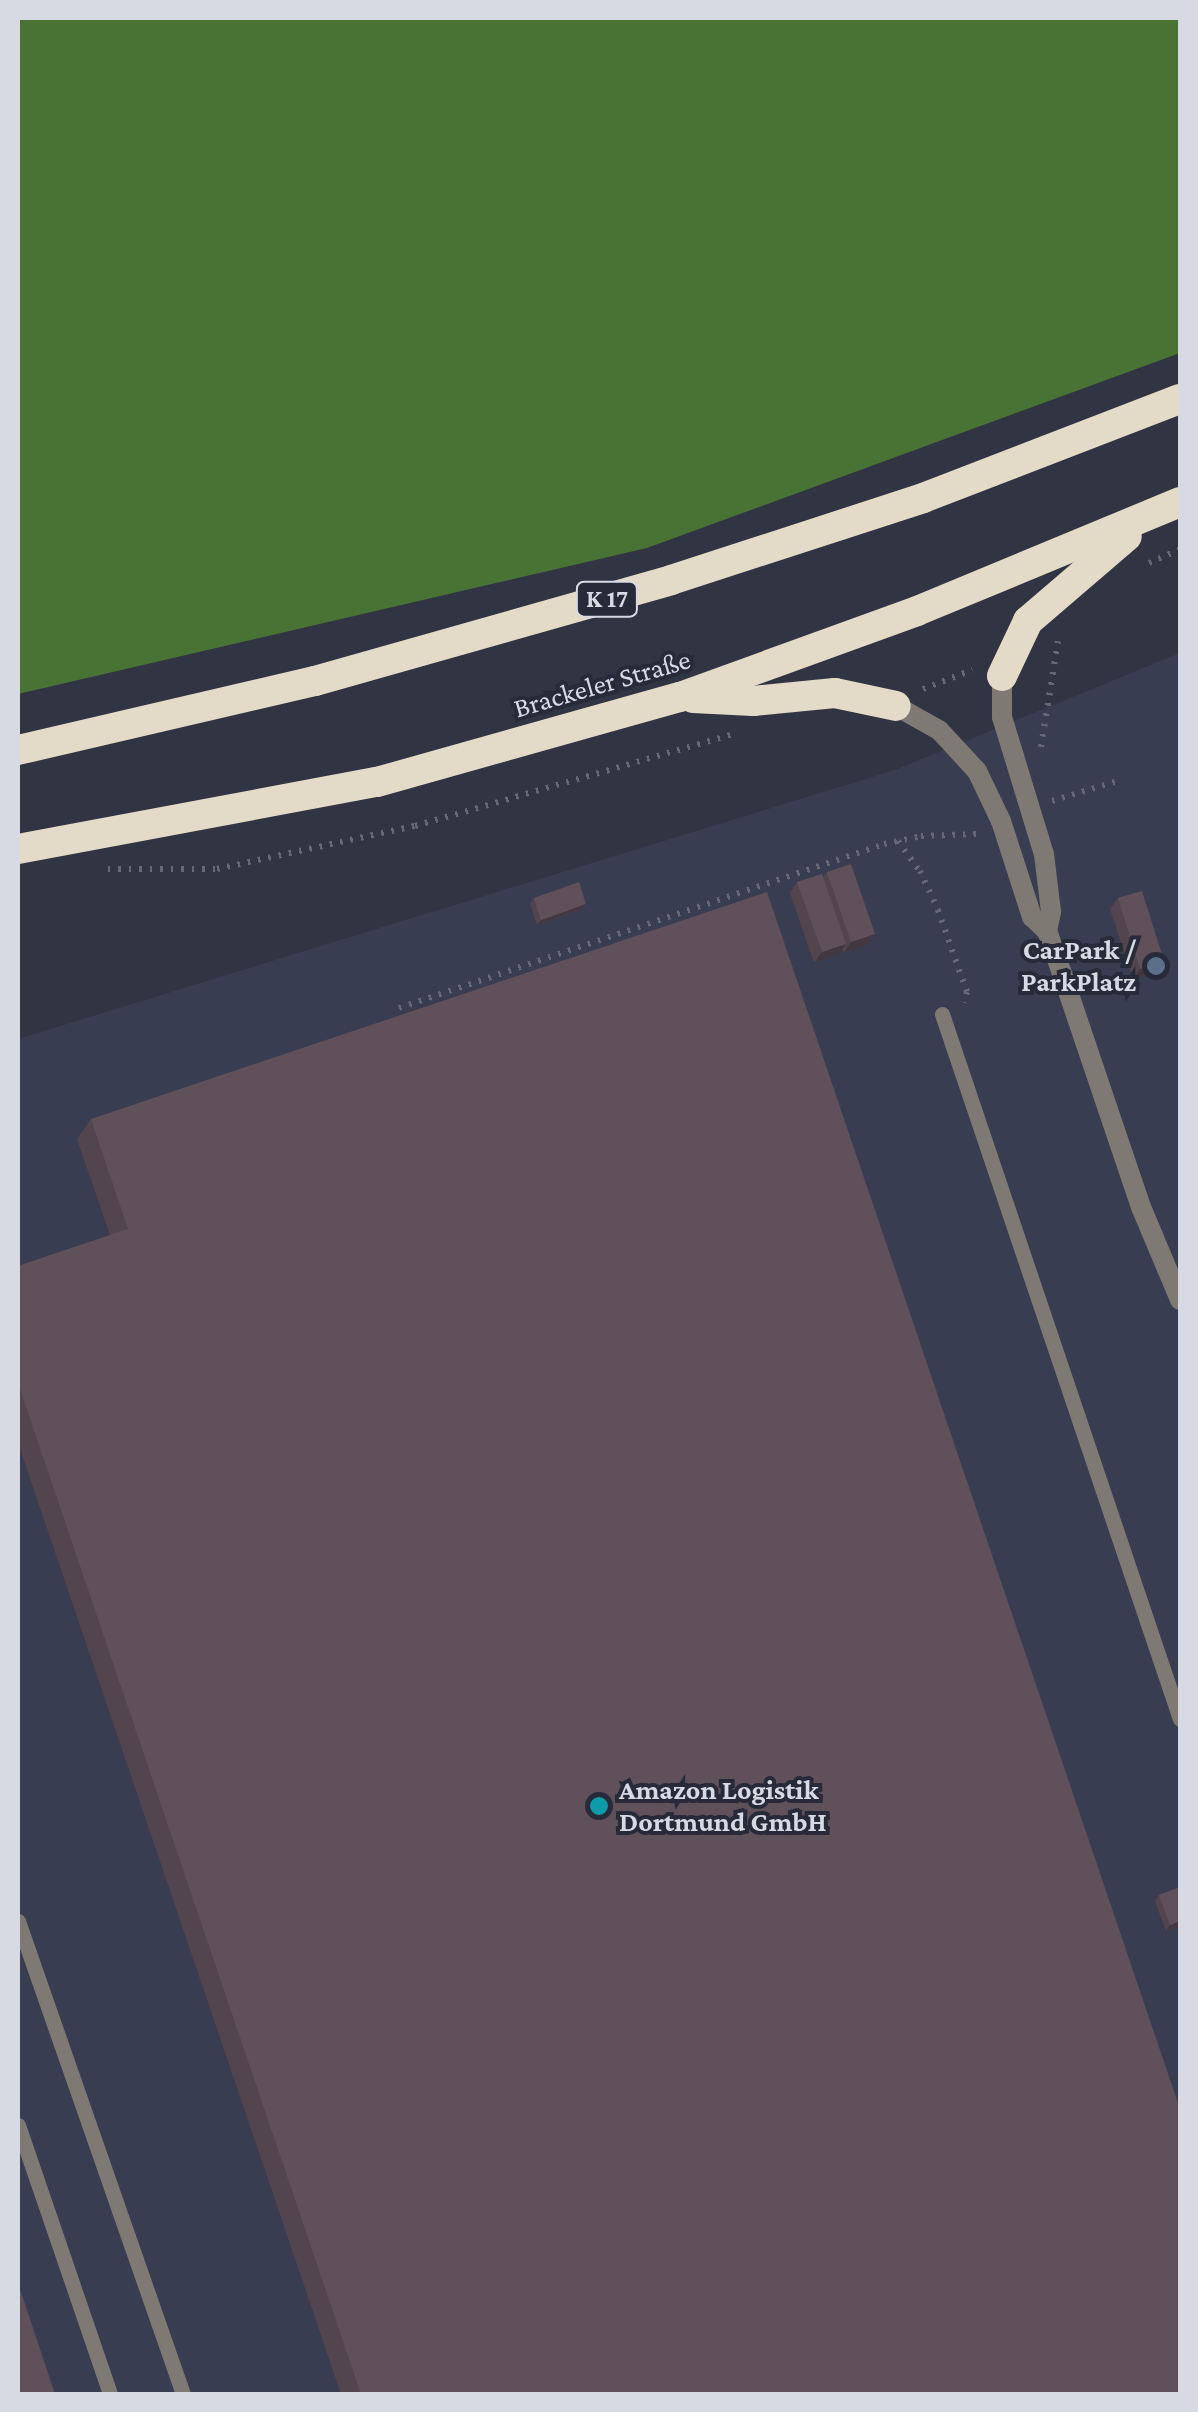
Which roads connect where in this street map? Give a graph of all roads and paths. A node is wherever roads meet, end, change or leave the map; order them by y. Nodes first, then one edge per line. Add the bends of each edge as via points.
1 (1180, 399) edge
2 (1169, 507) edge
3 (994, 674) junction
4 (680, 697) junction
5 (903, 702) junction
6 (741, 732) dead end
7 (18, 750) edge
8 (1118, 781) dead end
9 (1046, 803) dead end
10 (977, 834) dead end
11 (898, 840) junction
12 (18, 849) edge
13 (92, 869) dead end
14 (1047, 931) junction
15 (398, 1008) dead end
16 (942, 1014) dead end
17 (952, 1044) junction
18 (1180, 1300) edge
19 (1180, 1719) edge
20 (18, 1921) edge
21 (18, 2125) edge
22 (110, 2394) edge
23 (183, 2394) edge

1 - 7 highway, K 17 via 923,498 671,580 315,681
2 - 3 highway via 1054,594
2 - 4 highway, Brackeler Straße via 917,611
3 - 5 path via 970,670
3 - 14 street via 1044,854
4 - 5 highway via 752,701 835,693
4 - 12 highway, Brackeler Straße via 377,782
5 - 14 street via 977,771 1032,918
6 - 13 path via 415,826 217,869
8 - 9 path
10 - 11 path
11 - 15 path
11 - 17 path via 926,884 968,992
14 - 18 street via 1141,1207
16 - 17 lane
17 - 19 lane
20 - 23 lane
21 - 22 lane

